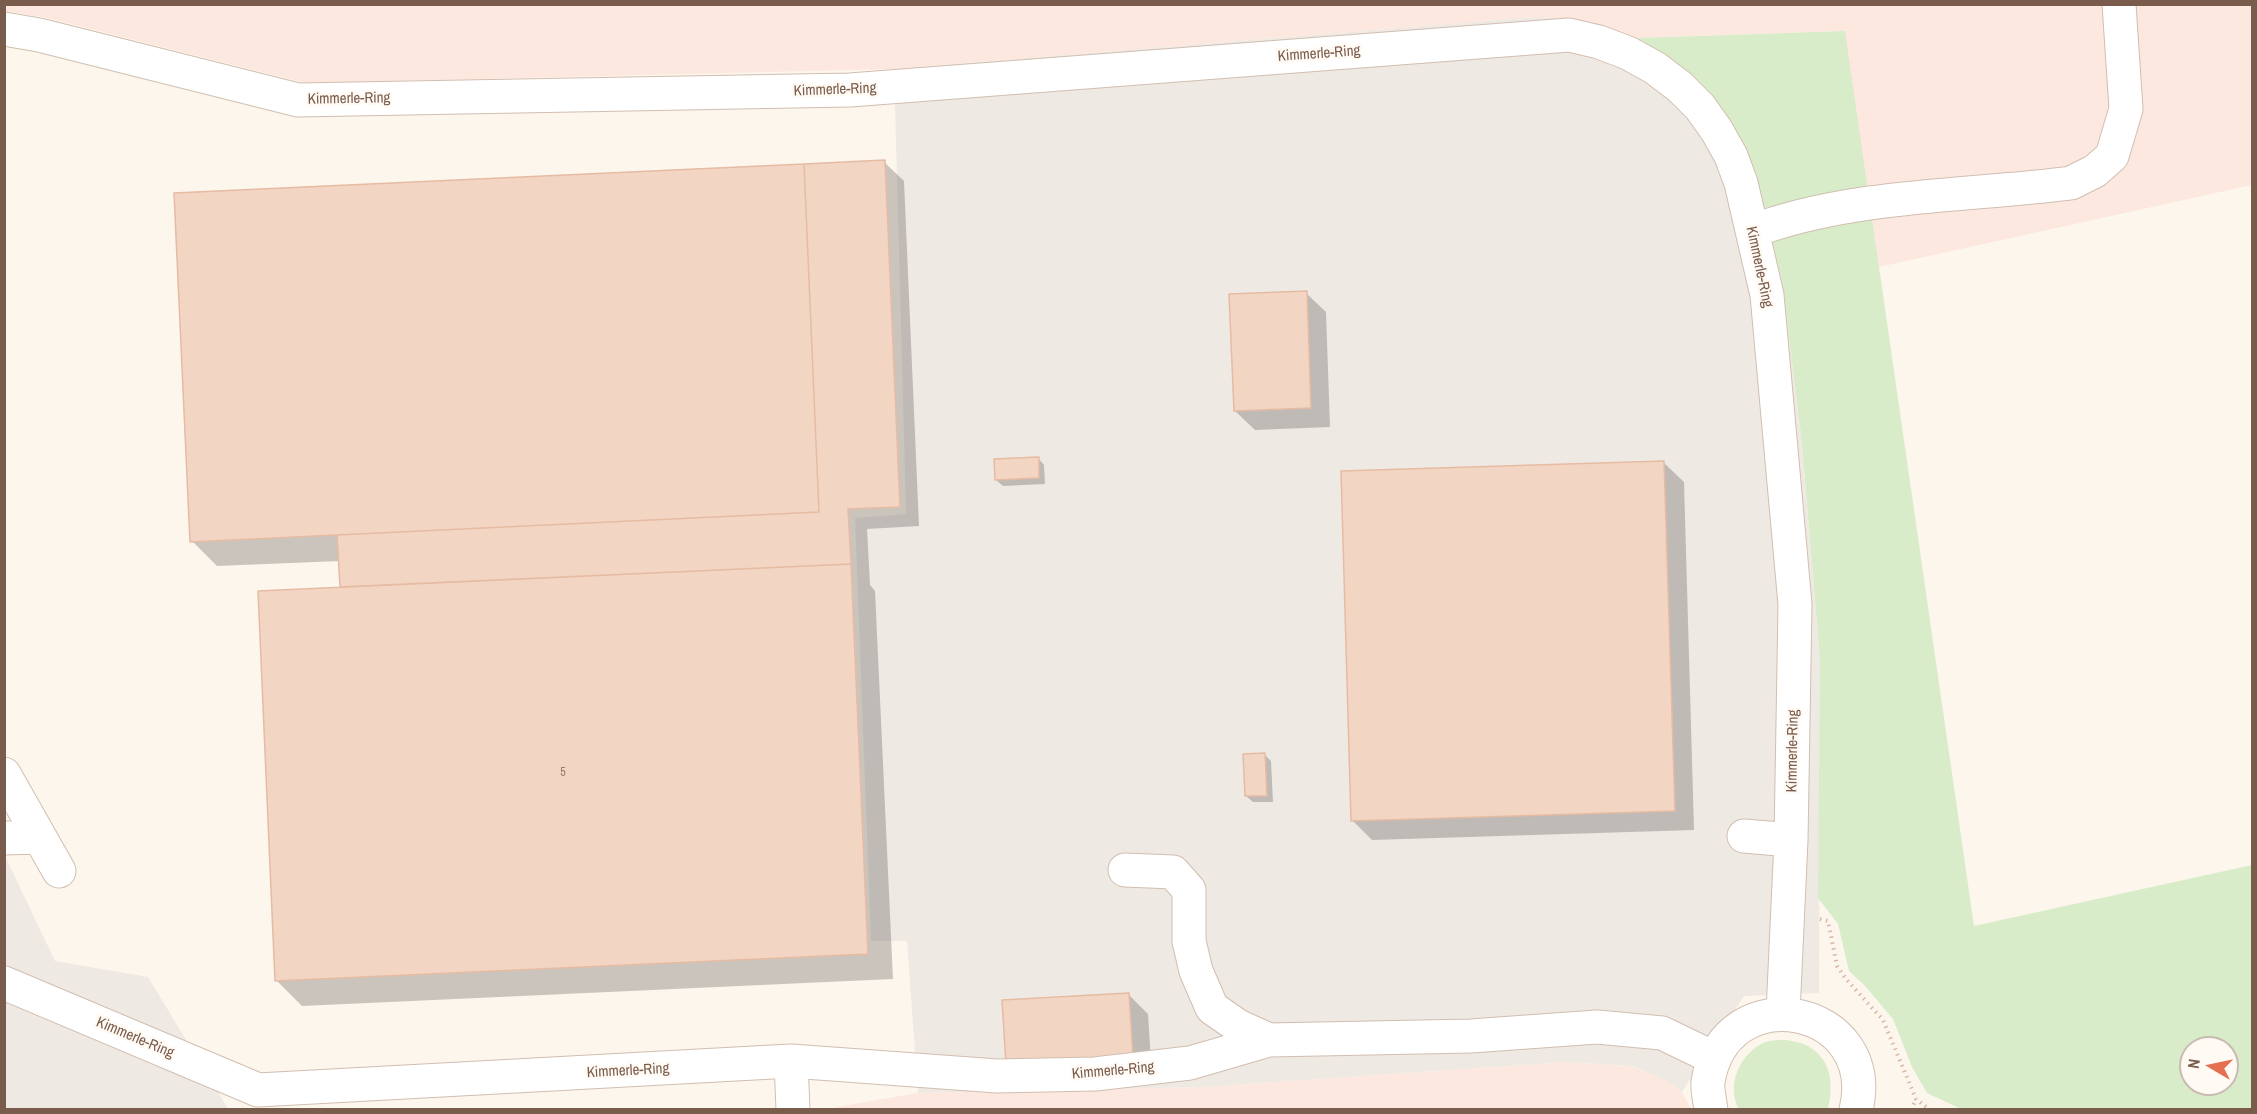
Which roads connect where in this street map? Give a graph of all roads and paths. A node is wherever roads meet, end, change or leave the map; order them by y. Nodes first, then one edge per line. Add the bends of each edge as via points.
1 (2119, 4) edge
2 (4, 29) edge
3 (1767, 226) dead end
4 (4, 774) edge
5 (1744, 836) dead end
6 (39, 837) junction
7 (4, 838) edge
8 (1791, 840) junction
9 (1125, 870) dead end
10 (59, 871) dead end
11 (1787, 910) junction
12 (4, 983) edge
13 (1783, 1013) junction
14 (1269, 1040) junction
15 (1714, 1058) junction
16 (791, 1061) junction
17 (1916, 1099) junction
18 (1858, 1100) edge
19 (793, 1110) edge
20 (1711, 1110) edge
21 (1885, 1110) edge
22 (1911, 1110) edge
23 (1930, 1110) edge

1 - 3 street via 2126,109 2112,156 2095,171 2071,183 1835,209
2 - 8 street, Kimmerle-Ring via 298,100 850,90 1569,35 1628,52 1680,87 1717,131 1741,183 1767,296 1795,604
4 - 6 street
5 - 8 street
6 - 7 street
6 - 10 street
8 - 11 street, Kimmerle-Ring
9 - 14 street, Kimmerle-Ring via 1173,872 1189,890 1188,926 1196,971 1212,1008
11 - 13 street, Kimmerle-Ring
11 - 17 path via 1828,921 1836,966 1883,1020
12 - 16 street, Kimmerle-Ring via 258,1090
13 - 15 street via 1742,1026
13 - 18 street via 1807,1017 1828,1028 1845,1045 1856,1066
14 - 15 street, Kimmerle-Ring via 1471,1036 1597,1027 1662,1033
14 - 16 street, Kimmerle-Ring via 1190,1063 1095,1074 997,1076
15 - 20 street via 1708,1084
16 - 19 street
17 - 22 path
17 - 23 path
18 - 21 street

